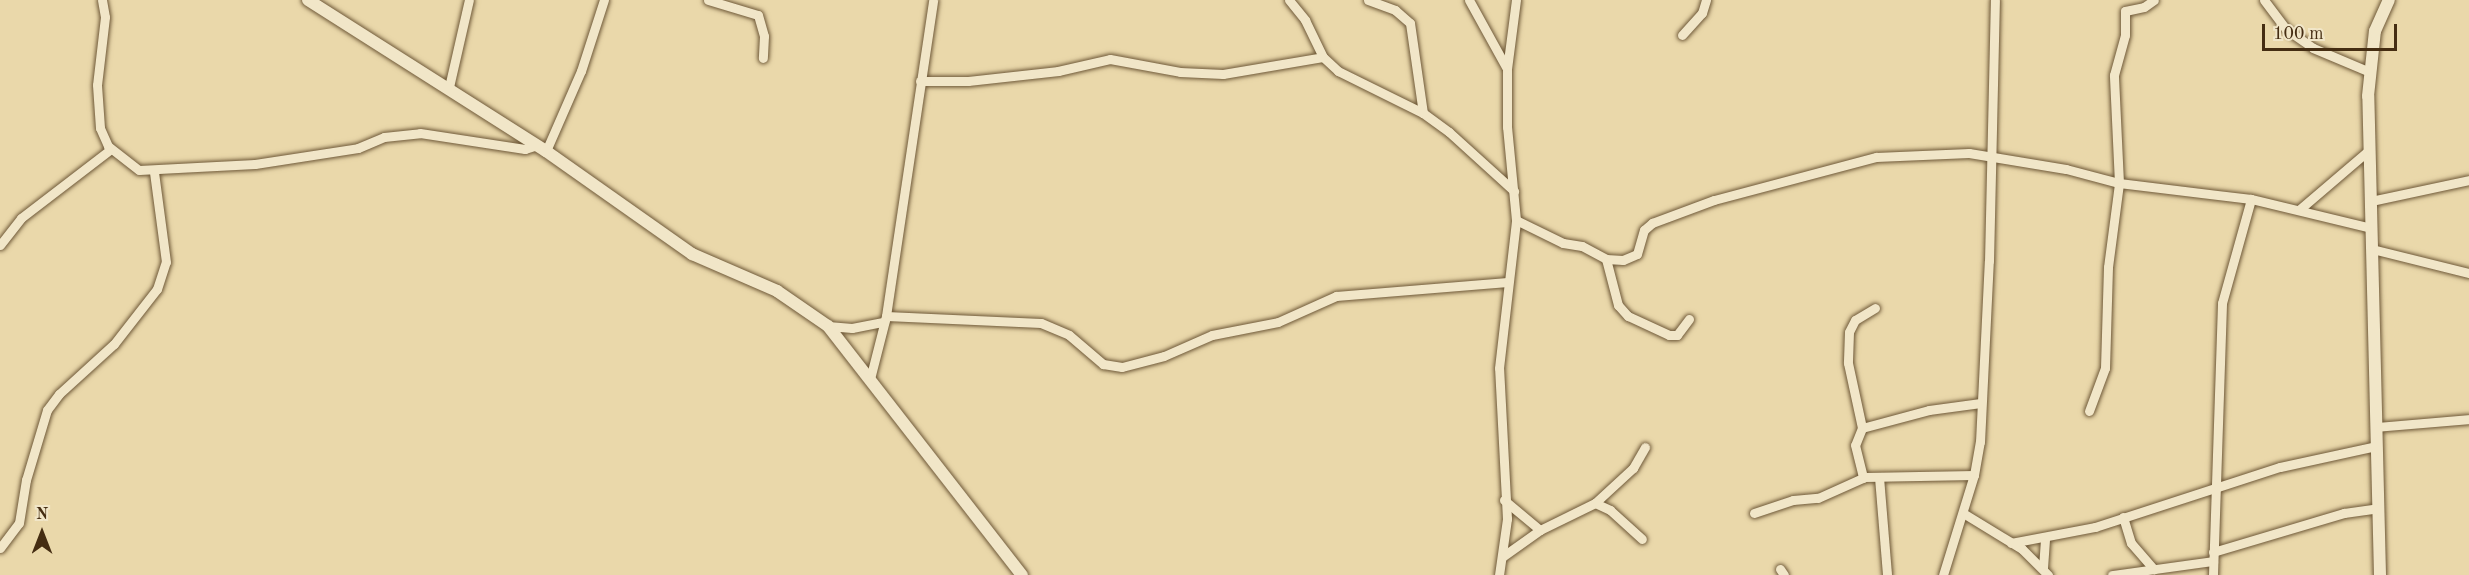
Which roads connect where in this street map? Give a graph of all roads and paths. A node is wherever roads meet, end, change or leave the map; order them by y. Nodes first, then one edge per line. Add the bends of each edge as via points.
1 (102, 0) edge
2 (308, 0) edge
3 (469, 0) edge
4 (604, 0) edge
5 (708, 0) edge
6 (933, 0) edge
7 (1289, 0) edge
8 (1368, 0) edge
9 (1469, 0) edge
10 (1516, 0) edge
11 (1706, 0) edge
12 (1995, 0) edge
13 (2154, 0) edge
14 (2264, 0) edge
15 (2389, 0) edge
16 (1682, 35) dead end
17 (1323, 57) junction
18 (763, 58) dead end
19 (1507, 69) junction
20 (2370, 72) junction
21 (920, 81) junction
22 (449, 87) junction
23 (1423, 113) junction
24 (542, 148) junction
25 (111, 149) junction
26 (2369, 150) junction
27 (1992, 155) junction
28 (154, 172) junction
29 (2469, 180) edge
30 (2120, 183) junction
31 (1514, 191) junction
32 (2251, 200) junction
33 (2371, 201) junction
34 (2300, 210) junction
35 (1516, 220) junction
36 (2371, 228) junction
37 (0, 245) edge
38 (2372, 249) junction
39 (1606, 259) junction
40 (2469, 273) edge
41 (1507, 282) junction
42 (1875, 308) dead end
43 (885, 319) junction
44 (1689, 319) dead end
45 (828, 326) junction
46 (870, 379) junction
47 (1981, 404) junction
48 (2089, 411) dead end
49 (2469, 419) edge
50 (2376, 427) junction
51 (1862, 428) junction
52 (2376, 446) junction
53 (1645, 447) dead end
54 (1974, 475) junction
55 (1879, 477) junction
56 (1863, 478) junction
57 (2218, 487) junction
58 (1504, 500) junction
59 (1595, 503) junction
60 (2378, 508) junction
61 (1754, 513) dead end
62 (1963, 513) junction
63 (2123, 517) junction
64 (1540, 530) junction
65 (2045, 538) junction
66 (1642, 539) dead end
67 (2011, 543) junction
68 (0, 548) edge
69 (1502, 557) junction
70 (2213, 557) junction
71 (2154, 569) junction
72 (2045, 572) edge
73 (1022, 575) edge
74 (1499, 575) edge
75 (1887, 575) edge
76 (1943, 575) edge
77 (2112, 575) edge
78 (2213, 575) edge
79 (2380, 575) edge

1 - 25 street via 105,17 98,85 100,128
2 - 22 street
3 - 22 street
4 - 24 street via 581,71
5 - 18 street via 758,15 764,36
6 - 21 street
7 - 17 street via 1305,20
8 - 23 street via 1395,10 1410,23
9 - 19 street
10 - 19 street
11 - 16 street via 1702,13
12 - 27 street
13 - 30 street via 2124,14 2126,35 2114,75
14 - 20 street via 2286,29 2313,48
15 - 20 street via 2375,31
17 - 21 street via 1214,74 1110,59 968,81
17 - 23 street via 1338,71
19 - 31 street
20 - 26 street
21 - 43 street
22 - 24 street
23 - 31 street
24 - 28 street via 525,149 420,133 384,137 358,148 255,164
24 - 45 street via 692,254 777,291
25 - 28 street via 139,170
25 - 37 street via 21,218
26 - 33 street
26 - 34 street
27 - 30 street
27 - 39 street via 1903,154 1838,165 1714,200 1652,223 1644,230 1637,254 1623,260
27 - 47 street
28 - 68 street via 166,262 158,289 114,344 47,410 26,480 19,523
29 - 33 street
30 - 32 street
30 - 48 street via 2109,244 2105,368
31 - 35 street
32 - 34 street
32 - 57 street via 2222,303
33 - 36 street
34 - 36 street
35 - 39 street
35 - 41 street
36 - 38 street
38 - 40 street
38 - 50 street
39 - 44 street via 1618,305 1628,316 1669,335 1677,334
41 - 43 street via 1336,296 1278,322 1212,335 1164,356 1122,367 1102,364 1069,335 1041,323
41 - 58 street via 1499,368
42 - 51 street via 1855,320 1849,332 1848,363
43 - 45 street via 852,328
43 - 46 street
45 - 46 street
46 - 73 street
47 - 51 street via 1929,410
47 - 54 street
49 - 50 street
50 - 52 street
51 - 56 street via 1855,445
52 - 57 street via 2302,461
52 - 60 street
53 - 59 street via 1633,468
54 - 55 street
54 - 62 street
55 - 56 street
55 - 75 street
56 - 61 street via 1818,498
57 - 63 street
57 - 70 street
58 - 64 street
58 - 69 street via 1507,519
59 - 64 street
59 - 66 street via 1610,510
60 - 70 street via 2344,513
60 - 79 street
62 - 67 street
62 - 76 street
63 - 65 street
63 - 71 street via 2131,543
64 - 69 street
65 - 67 street
65 - 72 street
67 - 72 street
69 - 74 street
70 - 71 street
70 - 78 street
71 - 77 street

